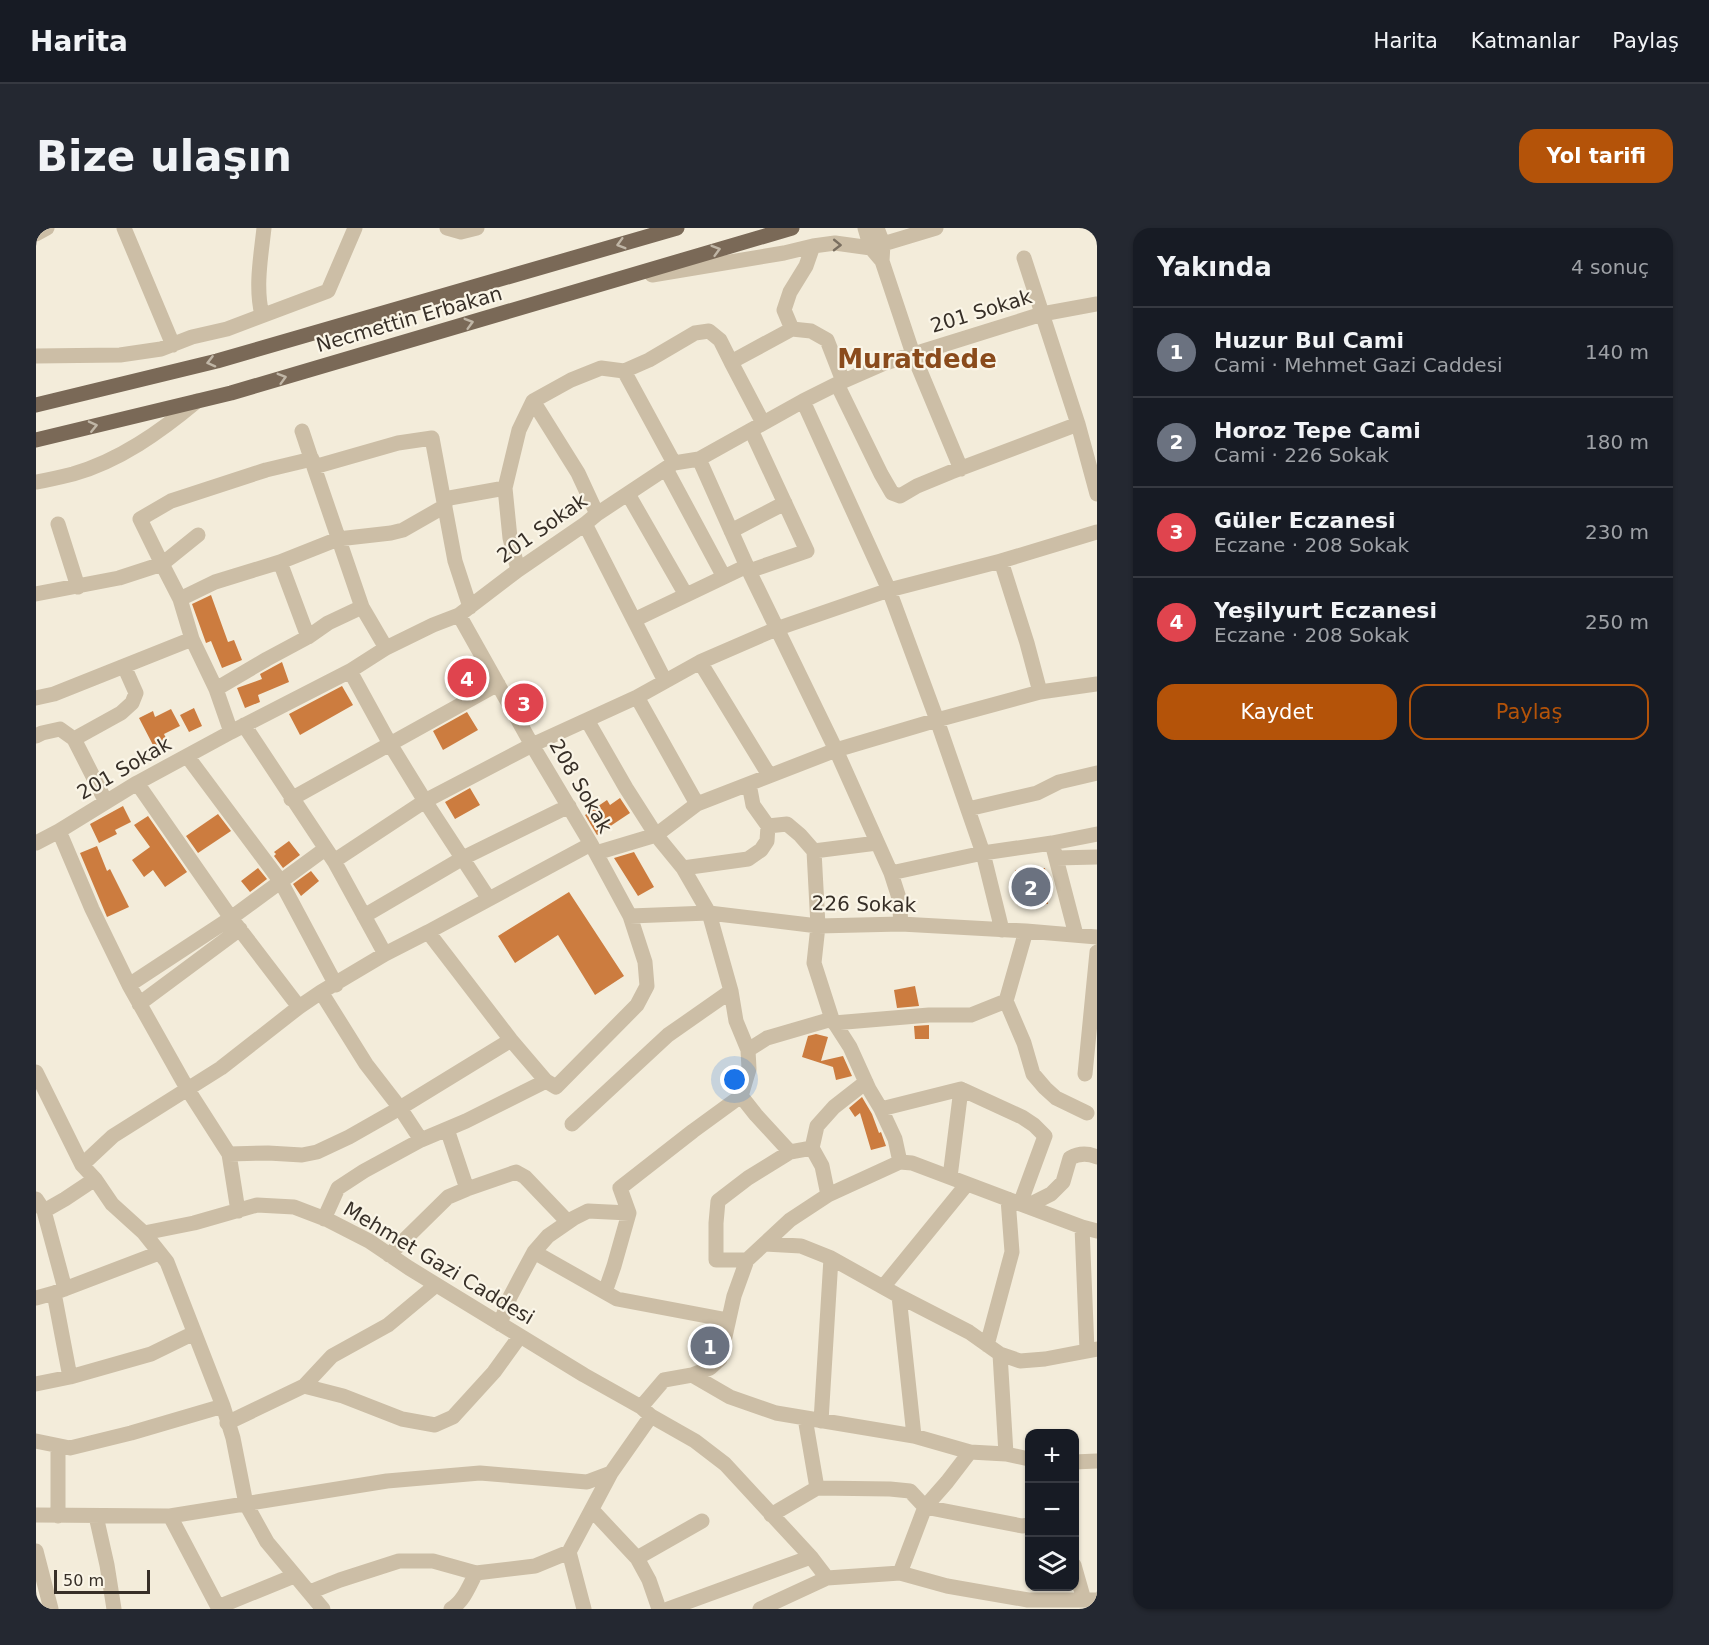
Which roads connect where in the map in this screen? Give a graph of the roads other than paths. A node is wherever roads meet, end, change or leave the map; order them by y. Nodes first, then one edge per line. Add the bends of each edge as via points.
1 (47, 228) edge
2 (124, 228) edge
3 (264, 228) edge
4 (355, 228) edge
5 (447, 228) edge
6 (477, 228) edge
7 (677, 228) edge
8 (792, 228) edge
9 (865, 228) edge
10 (877, 228) edge
11 (936, 228) edge
12 (36, 234) edge
13 (813, 246) junction
14 (877, 246) junction
15 (1024, 258) dead end
16 (613, 281) junction
17 (1097, 304) edge
18 (1042, 314) junction
19 (262, 315) junction
20 (792, 329) junction
21 (173, 345) junction
22 (913, 354) junction
23 (36, 356) edge
24 (731, 362) junction
25 (624, 371) junction
26 (840, 383) junction
27 (197, 401) junction
28 (533, 401) junction
29 (803, 401) junction
30 (36, 405) edge
31 (1078, 424) junction
32 (757, 426) junction
33 (302, 431) dead end
34 (36, 440) edge
35 (699, 459) junction
36 (313, 463) junction
37 (670, 466) junction
38 (961, 469) junction
39 (36, 482) edge
40 (505, 488) junction
41 (628, 494) junction
42 (1097, 494) edge
43 (445, 502) junction
44 (785, 503) junction
45 (597, 514) junction
46 (58, 524) dead end
47 (585, 524) junction
48 (731, 531) junction
49 (1097, 532) edge
50 (198, 535) dead end
51 (338, 539) junction
52 (1001, 561) junction
53 (280, 562) junction
54 (162, 564) junction
55 (748, 568) junction
56 (518, 570) junction
57 (724, 577) junction
58 (78, 586) junction
59 (889, 590) junction
60 (36, 594) edge
61 (686, 595) junction
62 (180, 599) junction
63 (362, 607) junction
64 (464, 611) junction
65 (634, 620) junction
66 (776, 629) junction
67 (308, 638) junction
68 (192, 639) junction
69 (386, 648) junction
70 (700, 662) junction
71 (124, 666) junction
72 (350, 671) junction
73 (665, 681) junction
74 (498, 684) junction
75 (1097, 684) edge
76 (216, 689) junction
77 (1040, 692) junction
78 (637, 697) junction
79 (36, 698) edge
80 (587, 720) junction
81 (937, 720) junction
82 (238, 728) junction
83 (36, 736) edge
84 (74, 739) junction
85 (390, 744) junction
86 (532, 745) junction
87 (836, 750) junction
88 (186, 756) junction
89 (1097, 773) edge
90 (769, 775) junction
91 (137, 783) junction
92 (750, 784) junction
93 (291, 799) junction
94 (425, 801) junction
95 (106, 802) junction
96 (697, 804) junction
97 (569, 806) junction
98 (968, 809) junction
99 (768, 826) junction
100 (59, 831) junction
101 (1097, 834) edge
102 (656, 835) junction
103 (37, 841) edge
104 (877, 843) junction
105 (594, 849) junction
106 (1054, 850) junction
107 (814, 851) junction
108 (983, 853) junction
109 (329, 855) junction
110 (1097, 857) edge
111 (462, 858) junction
112 (683, 868) junction
113 (891, 873) junction
114 (281, 882) junction
115 (489, 899) junction
116 (709, 913) junction
117 (364, 916) junction
118 (630, 916) junction
119 (236, 923) junction
120 (901, 924) junction
121 (818, 926) junction
122 (1002, 930) junction
123 (1026, 931) junction
124 (428, 932) junction
125 (1076, 935) junction
126 (1097, 937) edge
127 (1097, 952) edge
128 (385, 954) junction
129 (129, 985) junction
130 (336, 985) junction
131 (731, 991) junction
132 (321, 992) junction
133 (1006, 1001) junction
134 (140, 1004) junction
135 (299, 1007) junction
136 (833, 1021) junction
137 (511, 1040) junction
138 (748, 1050) junction
139 (36, 1072) edge
140 (1085, 1074) dead end
141 (546, 1081) junction
142 (866, 1082) junction
143 (961, 1089) junction
144 (188, 1090) junction
145 (40, 1092) edge
146 (741, 1096) junction
147 (400, 1108) junction
148 (882, 1109) junction
149 (1088, 1113) dead end
150 (572, 1124) dead end
151 (447, 1129) junction
152 (421, 1140) junction
153 (812, 1149) junction
154 (790, 1152) junction
155 (229, 1154) junction
156 (1097, 1157) edge
157 (900, 1162) junction
158 (82, 1165) junction
159 (950, 1177) junction
160 (95, 1179) junction
161 (967, 1184) junction
162 (467, 1189) junction
163 (828, 1195) junction
164 (1018, 1203) junction
165 (40, 1205) edge
166 (238, 1210) junction
167 (628, 1213) junction
168 (324, 1219) junction
169 (567, 1222) junction
170 (1090, 1229) edge
171 (144, 1233) junction
172 (765, 1244) junction
173 (534, 1252) junction
174 (159, 1253) junction
175 (389, 1255) junction
176 (831, 1257) junction
177 (747, 1260) junction
178 (436, 1285) junction
179 (883, 1287) junction
180 (60, 1291) junction
181 (605, 1292) junction
182 (899, 1296) junction
183 (36, 1298) edge
184 (728, 1320) junction
185 (500, 1323) junction
186 (194, 1333) junction
187 (520, 1336) junction
188 (987, 1345) junction
189 (1092, 1349) edge
190 (1000, 1354) junction
191 (692, 1375) junction
192 (70, 1377) junction
193 (36, 1384) edge
194 (304, 1386) junction
195 (223, 1406) junction
196 (646, 1411) junction
197 (805, 1418) junction
198 (821, 1421) junction
199 (227, 1423) junction
200 (914, 1436) junction
201 (36, 1441) edge
202 (58, 1446) junction
203 (970, 1452) junction
204 (1006, 1454) junction
205 (1025, 1458) edge
206 (1097, 1461) edge
207 (1079, 1462) edge
208 (611, 1473) junction
209 (817, 1488) junction
210 (246, 1504) junction
211 (925, 1507) junction
212 (592, 1510) junction
213 (36, 1515) edge
214 (771, 1515) junction
215 (58, 1516) junction
216 (96, 1516) junction
217 (170, 1516) junction
218 (702, 1521) dead end
219 (1025, 1526) edge
220 (36, 1551) edge
221 (569, 1552) junction
222 (812, 1557) junction
223 (637, 1558) junction
224 (476, 1573) junction
225 (900, 1573) junction
226 (294, 1576) junction
227 (1079, 1576) edge
228 (827, 1578) junction
229 (310, 1592) junction
230 (1090, 1600) edge
231 (219, 1608) edge
232 (456, 1608) edge
233 (51, 1609) edge
234 (114, 1609) edge
235 (322, 1609) edge
236 (584, 1609) edge
237 (659, 1609) edge
238 (668, 1609) edge
239 (760, 1609) edge

1 - 12 street
2 - 21 street
3 - 19 street via 259,301
4 - 19 street via 328,291
5 - 6 street via 461,232
7 -> 30 main road, Necmettin Erbakan via 217,361
16 -> 8 main road, Necmettin Erbakan
9 - 14 street
10 - 14 street
11 - 14 street
13 -> 14 street
13 - 16 street
13 - 20 street via 784,310
14 - 22 street
15 - 18 street
27 -> 16 main road, Necmettin Erbakan
17 - 18 street, 201 Sokak
18 - 22 street, 201 Sokak
18 - 31 street
19 - 21 street
20 - 24 street
20 - 26 street via 827,340
21 - 23 street via 120,355
22 - 26 street, 201 Sokak
22 - 38 street
24 - 25 street via 720,340 709,331 695,333
24 - 32 street
25 - 28 street via 602,368
25 - 37 street
26 - 29 street, 201 Sokak
26 - 38 street via 892,493 900,496
34 -> 27 main road, Necmettin Erbakan
27 - 39 street via 120,455 74,474
28 - 40 street via 519,430
28 - 45 street via 578,473
29 - 32 street, 201 Sokak
29 - 59 street
31 - 38 street
31 - 42 street
32 - 35 street, 201 Sokak
32 - 44 street
33 - 36 street
35 - 37 street, 201 Sokak
35 - 48 street
36 - 43 street, 208 Sokak via 398,442 432,438
36 - 51 street
36 - 54 street via 266,470 171,501 140,519
37 - 41 street, 201 Sokak
37 - 57 street
40 - 43 street
40 - 56 street
41 - 45 street, 201 Sokak
41 - 61 street
43 - 51 street via 403,530
43 - 64 street, 208 Sokak
44 - 48 street
44 - 55 street via 807,551
45 - 47 street, 201 Sokak
46 - 58 street
47 - 56 street, 201 Sokak
47 - 65 street
48 - 55 street
49 - 52 street
50 - 54 street
51 - 53 street
51 - 63 street
52 - 59 street
52 - 77 street
53 - 62 street via 215,582
53 - 67 street
54 - 58 street
54 - 62 street
55 - 57 street
55 - 66 street
56 - 64 street, 201 Sokak
57 - 61 street
58 - 60 street
59 - 66 street
59 - 81 street
61 - 65 street
62 - 68 street
63 - 67 street via 328,623
63 - 69 street
64 - 69 street, 201 Sokak
64 - 74 street, 208 Sokak
65 - 73 street
66 - 70 street
66 - 87 street
67 - 76 street
68 - 71 street
68 - 76 street
69 - 72 street, 201 Sokak
70 - 73 street
70 - 90 street
71 - 79 street
71 - 84 street via 136,693 132,703
72 - 82 street, 201 Sokak
72 - 85 street
73 - 78 street
74 - 85 street
74 - 86 street, 208 Sokak
75 - 77 street
76 - 82 street
77 - 81 street
78 - 80 street
78 - 96 street
80 - 86 street
80 - 102 street
81 - 87 street
81 - 98 street
82 - 88 street, 201 Sokak
82 - 93 street
83 - 84 street via 60,729
84 - 95 street
85 - 93 street
85 - 94 street
86 - 94 street
86 - 97 street, 208 Sokak
87 - 90 street
87 - 104 street
88 - 91 street, 201 Sokak
88 - 114 street
89 - 98 street via 1059,782 1037,793
90 - 92 street
91 - 95 street, 201 Sokak
91 - 119 street
92 - 96 street
92 - 99 street via 753,805
93 - 109 street
94 - 109 street
94 - 111 street
95 - 100 street, 201 Sokak
96 - 102 street
97 - 105 street, 208 Sokak
97 - 111 street
98 - 108 street
99 - 107 street via 787,824
99 - 112 street via 767,841 748,859
100 - 103 street, 201 Sokak
100 - 129 street
101 - 106 street
102 - 105 street
102 - 112 street
104 - 107 street
104 - 113 street
105 - 115 street
105 - 118 street, 208 Sokak
106 - 108 street
106 - 110 street
106 - 125 street
107 - 121 street
108 - 113 street
108 - 122 street
109 - 114 street
109 - 117 street
111 - 115 street
111 - 117 street
112 - 116 street
113 - 120 street via 899,898
114 - 119 street
114 - 130 street
115 - 124 street
116 - 118 street, 226 Sokak
116 - 121 street, 226 Sokak
116 - 131 street
117 - 128 street
118 - 141 street, 208 Sokak via 645,962 646,986 637,1005 556,1087
119 - 129 street
119 - 134 street
119 - 135 street
120 - 121 street, 226 Sokak
120 - 122 street, 226 Sokak
121 - 136 street via 814,963
122 - 123 street, 226 Sokak
123 - 125 street, 226 Sokak
123 - 133 street
124 - 128 street
124 - 137 street
125 - 126 street, 226 Sokak
127 - 140 street
128 - 130 street
129 - 134 street
130 - 132 street
131 - 138 street via 736,1021
131 - 150 street via 668,1035
132 - 135 street
132 - 147 street via 366,1064
133 - 136 street via 971,1016
133 - 149 street via 1033,1074 1056,1098
134 - 144 street
135 - 144 street
136 - 138 street via 767,1038
136 - 142 street
137 - 141 street
137 - 147 street
138 - 146 street via 749,1069
139 - 145 street
141 - 151 street
142 - 148 street
142 - 153 street via 817,1126
143 - 148 street
143 - 159 street
143 - 164 street via 1022,1117 1045,1136
144 - 155 street
144 - 158 street via 113,1136
145 - 158 street
146 - 154 street
146 - 167 street via 620,1188
147 - 152 street
147 - 155 street via 317,1152
148 - 157 street
151 - 152 street
151 - 162 street
152 - 168 street via 338,1188
153 - 154 street
153 - 163 street via 822,1166
154 - 177 street via 718,1201 716,1260
155 - 166 street
156 - 164 street via 1076,1154 1070,1158 1063,1182 1051,1194
157 - 159 street
157 - 163 street
158 - 160 street
159 - 161 street
160 - 165 street via 65,1199
160 - 171 street via 112,1204
161 - 164 street
161 - 179 street
162 - 169 street via 516,1172
162 - 175 street via 448,1197
163 - 172 street via 790,1220
164 - 170 street
164 - 188 street via 1011,1252
165 - 180 street
166 - 168 street, Mehmet Gazi Caddesi via 257,1205 294,1207
166 - 171 street, Mehmet Gazi Caddesi
167 - 169 street via 588,1212
167 - 181 street
168 - 175 street, Mehmet Gazi Caddesi
169 - 173 street
170 - 189 street
171 - 174 street
172 - 176 street via 801,1246
172 - 177 street
173 - 181 street
173 - 185 street
174 - 180 street
174 - 186 street
175 - 178 street, Mehmet Gazi Caddesi
176 - 179 street
176 - 198 street
177 - 184 street
178 - 185 street, Mehmet Gazi Caddesi
178 - 194 street via 388,1325 332,1356
179 - 182 street
180 - 183 street
180 - 192 street
181 - 184 street via 617,1299
182 - 188 street
182 - 200 street
184 - 191 street via 720,1359
185 - 187 street, Mehmet Gazi Caddesi
186 - 192 street via 151,1354
186 - 195 street
187 - 194 street via 453,1417 435,1425 402,1419
187 - 196 street, Mehmet Gazi Caddesi
188 - 190 street
189 - 190 street via 1020,1361
190 - 204 street
191 - 196 street via 664,1380
191 - 197 street via 729,1397
192 - 193 street
194 - 199 street
195 - 199 street
195 - 202 street via 70,1448
196 - 208 street
196 - 214 street, Mehmet Gazi Caddesi via 725,1464
197 - 198 street
197 - 209 street
198 - 200 street
199 - 210 street
200 - 203 street
201 - 202 street
202 - 215 street
203 - 204 street
203 - 211 street
204 - 205 street
206 - 207 street
208 - 210 street via 586,1482 480,1473 387,1480
208 - 212 street
209 - 211 street via 910,1491
209 - 214 street
210 - 217 street
210 - 226 street via 267,1542
211 - 219 street
211 - 225 street
212 - 221 street
212 - 223 street
213 - 215 street
214 - 222 street, Mehmet Gazi Caddesi
215 - 216 street
216 - 217 street
216 - 234 street
217 - 231 street
218 - 223 street
220 - 233 street
221 - 224 street via 535,1566
221 - 236 street
222 - 228 street, Mehmet Gazi Caddesi
222 - 238 street
223 - 237 street
224 - 229 street via 433,1561 399,1561
224 - 232 street
225 - 228 street
225 - 230 street via 947,1586 1028,1600
226 - 229 street
226 - 231 street
227 - 230 street
228 - 239 street
229 - 235 street

